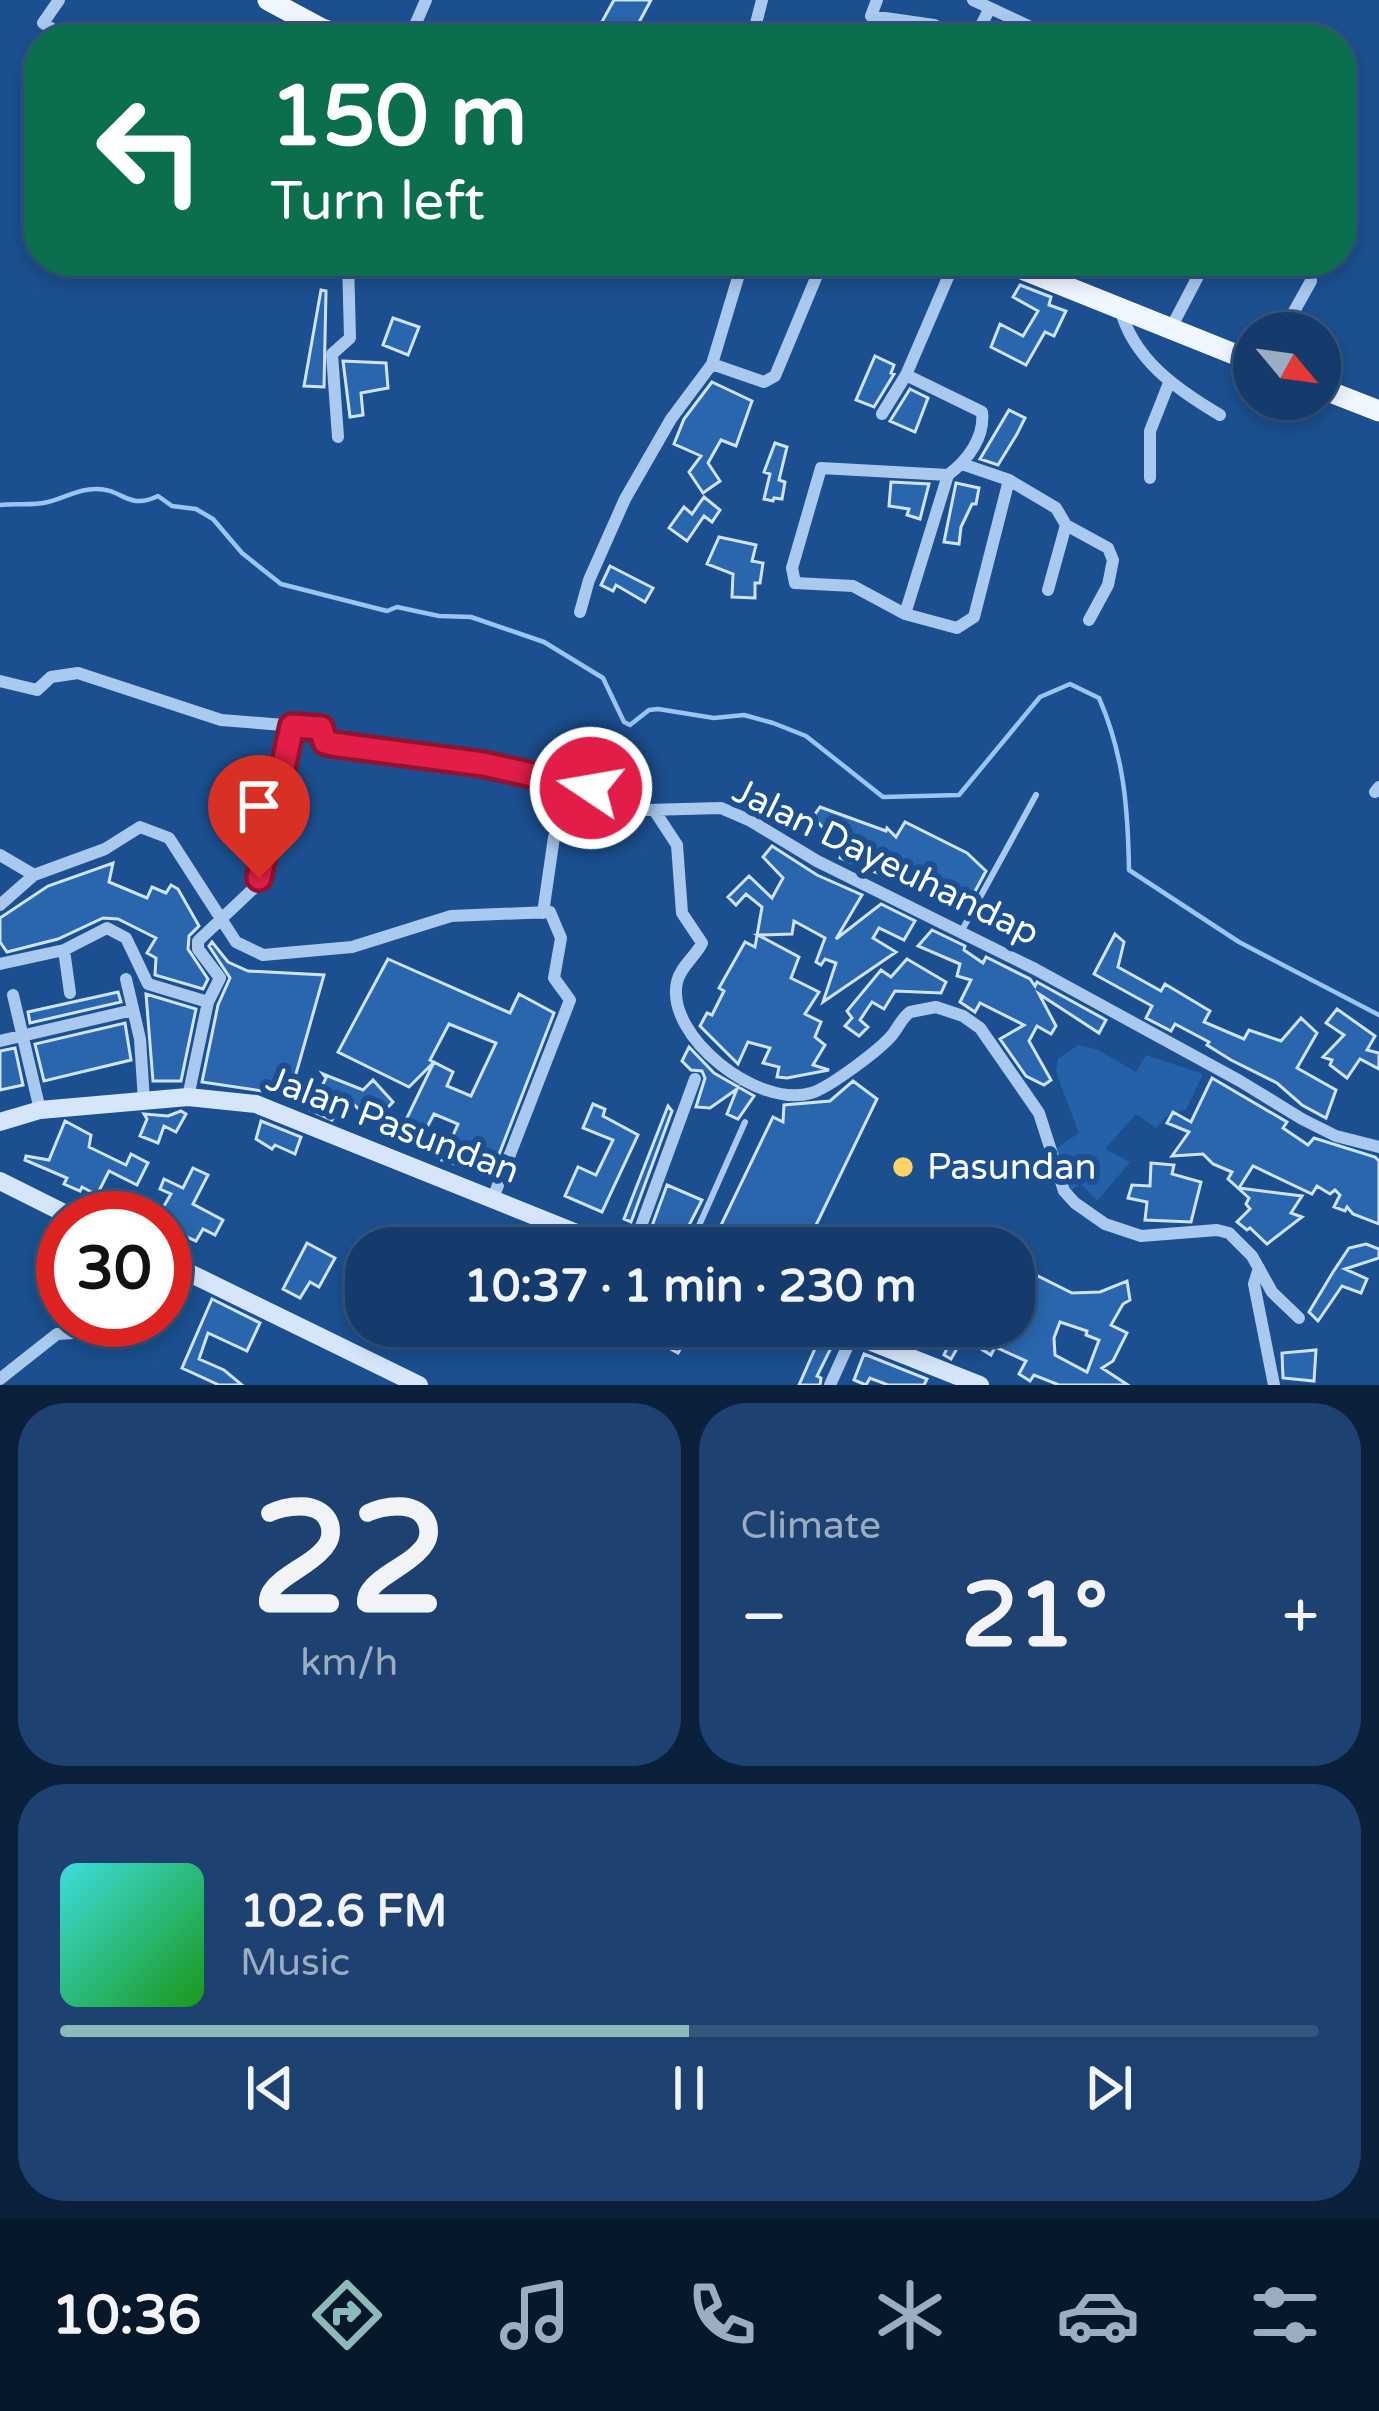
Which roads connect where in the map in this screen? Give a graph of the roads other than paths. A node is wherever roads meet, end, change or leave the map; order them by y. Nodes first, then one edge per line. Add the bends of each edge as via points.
1 (877, 0) edge
2 (974, 0) edge
3 (990, 8) junction
4 (927, 24) edge
5 (982, 24) edge
6 (1024, 24) edge
7 (348, 276) edge
8 (738, 276) edge
9 (817, 276) edge
10 (949, 276) edge
11 (1040, 276) edge
12 (1198, 276) edge
13 (1311, 281) dead end
14 (1120, 308) junction
15 (1294, 312) edge
16 (1171, 328) junction
17 (1233, 353) edge
18 (712, 364) junction
19 (906, 375) junction
20 (1169, 383) junction
21 (1341, 396) edge
22 (1379, 411) edge
23 (882, 414) dead end
24 (1220, 415) dead end
25 (338, 437) dead end
26 (962, 464) junction
27 (948, 475) junction
28 (1150, 478) dead end
29 (1009, 481) junction
30 (1066, 525) junction
31 (1048, 590) dead end
32 (580, 611) dead end
33 (905, 614) junction
34 (1089, 620) dead end
35 (0, 681) edge
36 (292, 726) junction
37 (616, 757) dead end
38 (562, 782) junction
39 (1036, 795) dead end
40 (612, 801) junction
41 (651, 810) junction
42 (0, 855) edge
43 (34, 875) junction
44 (0, 905) edge
45 (543, 913) junction
46 (214, 925) junction
47 (962, 932) junction
48 (64, 950) junction
49 (0, 964) edge
50 (126, 979) dead end
51 (70, 993) dead end
52 (13, 995) dead end
53 (208, 1002) junction
54 (133, 1010) junction
55 (22, 1036) junction
56 (0, 1041) edge
57 (695, 1079) dead end
58 (188, 1097) junction
59 (144, 1101) junction
60 (40, 1110) junction
61 (0, 1122) edge
62 (745, 1122) dead end
63 (1379, 1147) edge
64 (0, 1181) edge
65 (494, 1198) junction
66 (36, 1199) edge
67 (564, 1227) edge
68 (640, 1227) edge
69 (698, 1227) edge
70 (1259, 1268) junction
71 (192, 1279) edge
72 (1299, 1318) dead end
73 (41, 1347) edge
74 (847, 1347) edge
75 (881, 1347) edge
76 (0, 1379) edge
77 (951, 1379) edge
78 (416, 1384) edge
79 (830, 1385) edge
80 (980, 1385) edge
81 (1274, 1385) edge

1 - 4 street via 865,15
2 - 3 street
3 - 5 street
3 - 6 street
7 - 25 street via 350,338 332,354
8 - 18 street
9 - 18 street via 775,376 764,382
10 - 19 street
11 - 14 main road
12 - 16 street
13 - 15 street
14 - 16 main road
14 - 20 street via 1130,340
16 - 17 main road
18 - 32 street via 625,499
19 - 23 street
19 - 26 street via 982,412 984,428
20 - 24 street
20 - 28 street via 1150,431
21 - 22 main road
26 - 27 street
26 - 29 street
27 - 33 street
27 - 33 street via 821,468 813,492 795,583 853,586
29 - 30 street via 1056,508
29 - 33 street via 974,617 957,628
30 - 31 street
30 - 34 street via 1112,554 1108,585
35 - 36 street, Jalan Dayeuhandap via 37,690 51,677 78,673 221,719
36 - 38 street, Jalan Dayeuhandap via 321,728 332,744
36 - 46 street via 259,878
37 - 40 street
38 - 40 street, Jalan Dayeuhandap
38 - 45 street
39 - 47 lane
40 - 41 street, Jalan Dayeuhandap
41 - 47 street, Jalan Dayeuhandap via 721,808
41 - 70 street via 677,845 682,914 702,943 677,980 679,1003 695,1036 728,1071 761,1090 808,1094 888,1039 906,1013 946,1009 980,1028 1035,1107 1075,1203 1126,1233 1229,1233
42 - 43 street
43 - 44 street
43 - 46 street via 140,826 152,828 177,848
45 - 46 street via 451,916 352,947 263,955
45 - 65 street via 550,912 561,938 554,978 570,1000
46 - 53 street via 197,947 220,978
47 - 63 street, Jalan Dayeuhandap via 1302,1119
48 - 49 street
48 - 51 street
48 - 53 street via 98,930 115,931 140,959 146,982
50 - 54 street
52 - 55 street
53 - 58 street
54 - 55 street
54 - 59 street
55 - 56 street
55 - 60 street
57 - 68 street
58 - 59 street, Jalan Pasundan
58 - 65 street, Jalan Pasundan via 291,1115
59 - 60 street, Jalan Pasundan
60 - 61 street, Jalan Pasundan
62 - 69 lane
64 - 66 street
65 - 67 street, Jalan Pasundan
70 - 72 street
70 - 81 street via 1254,1284
71 - 78 street
73 - 76 street
74 - 79 street
75 - 77 street
77 - 80 street

